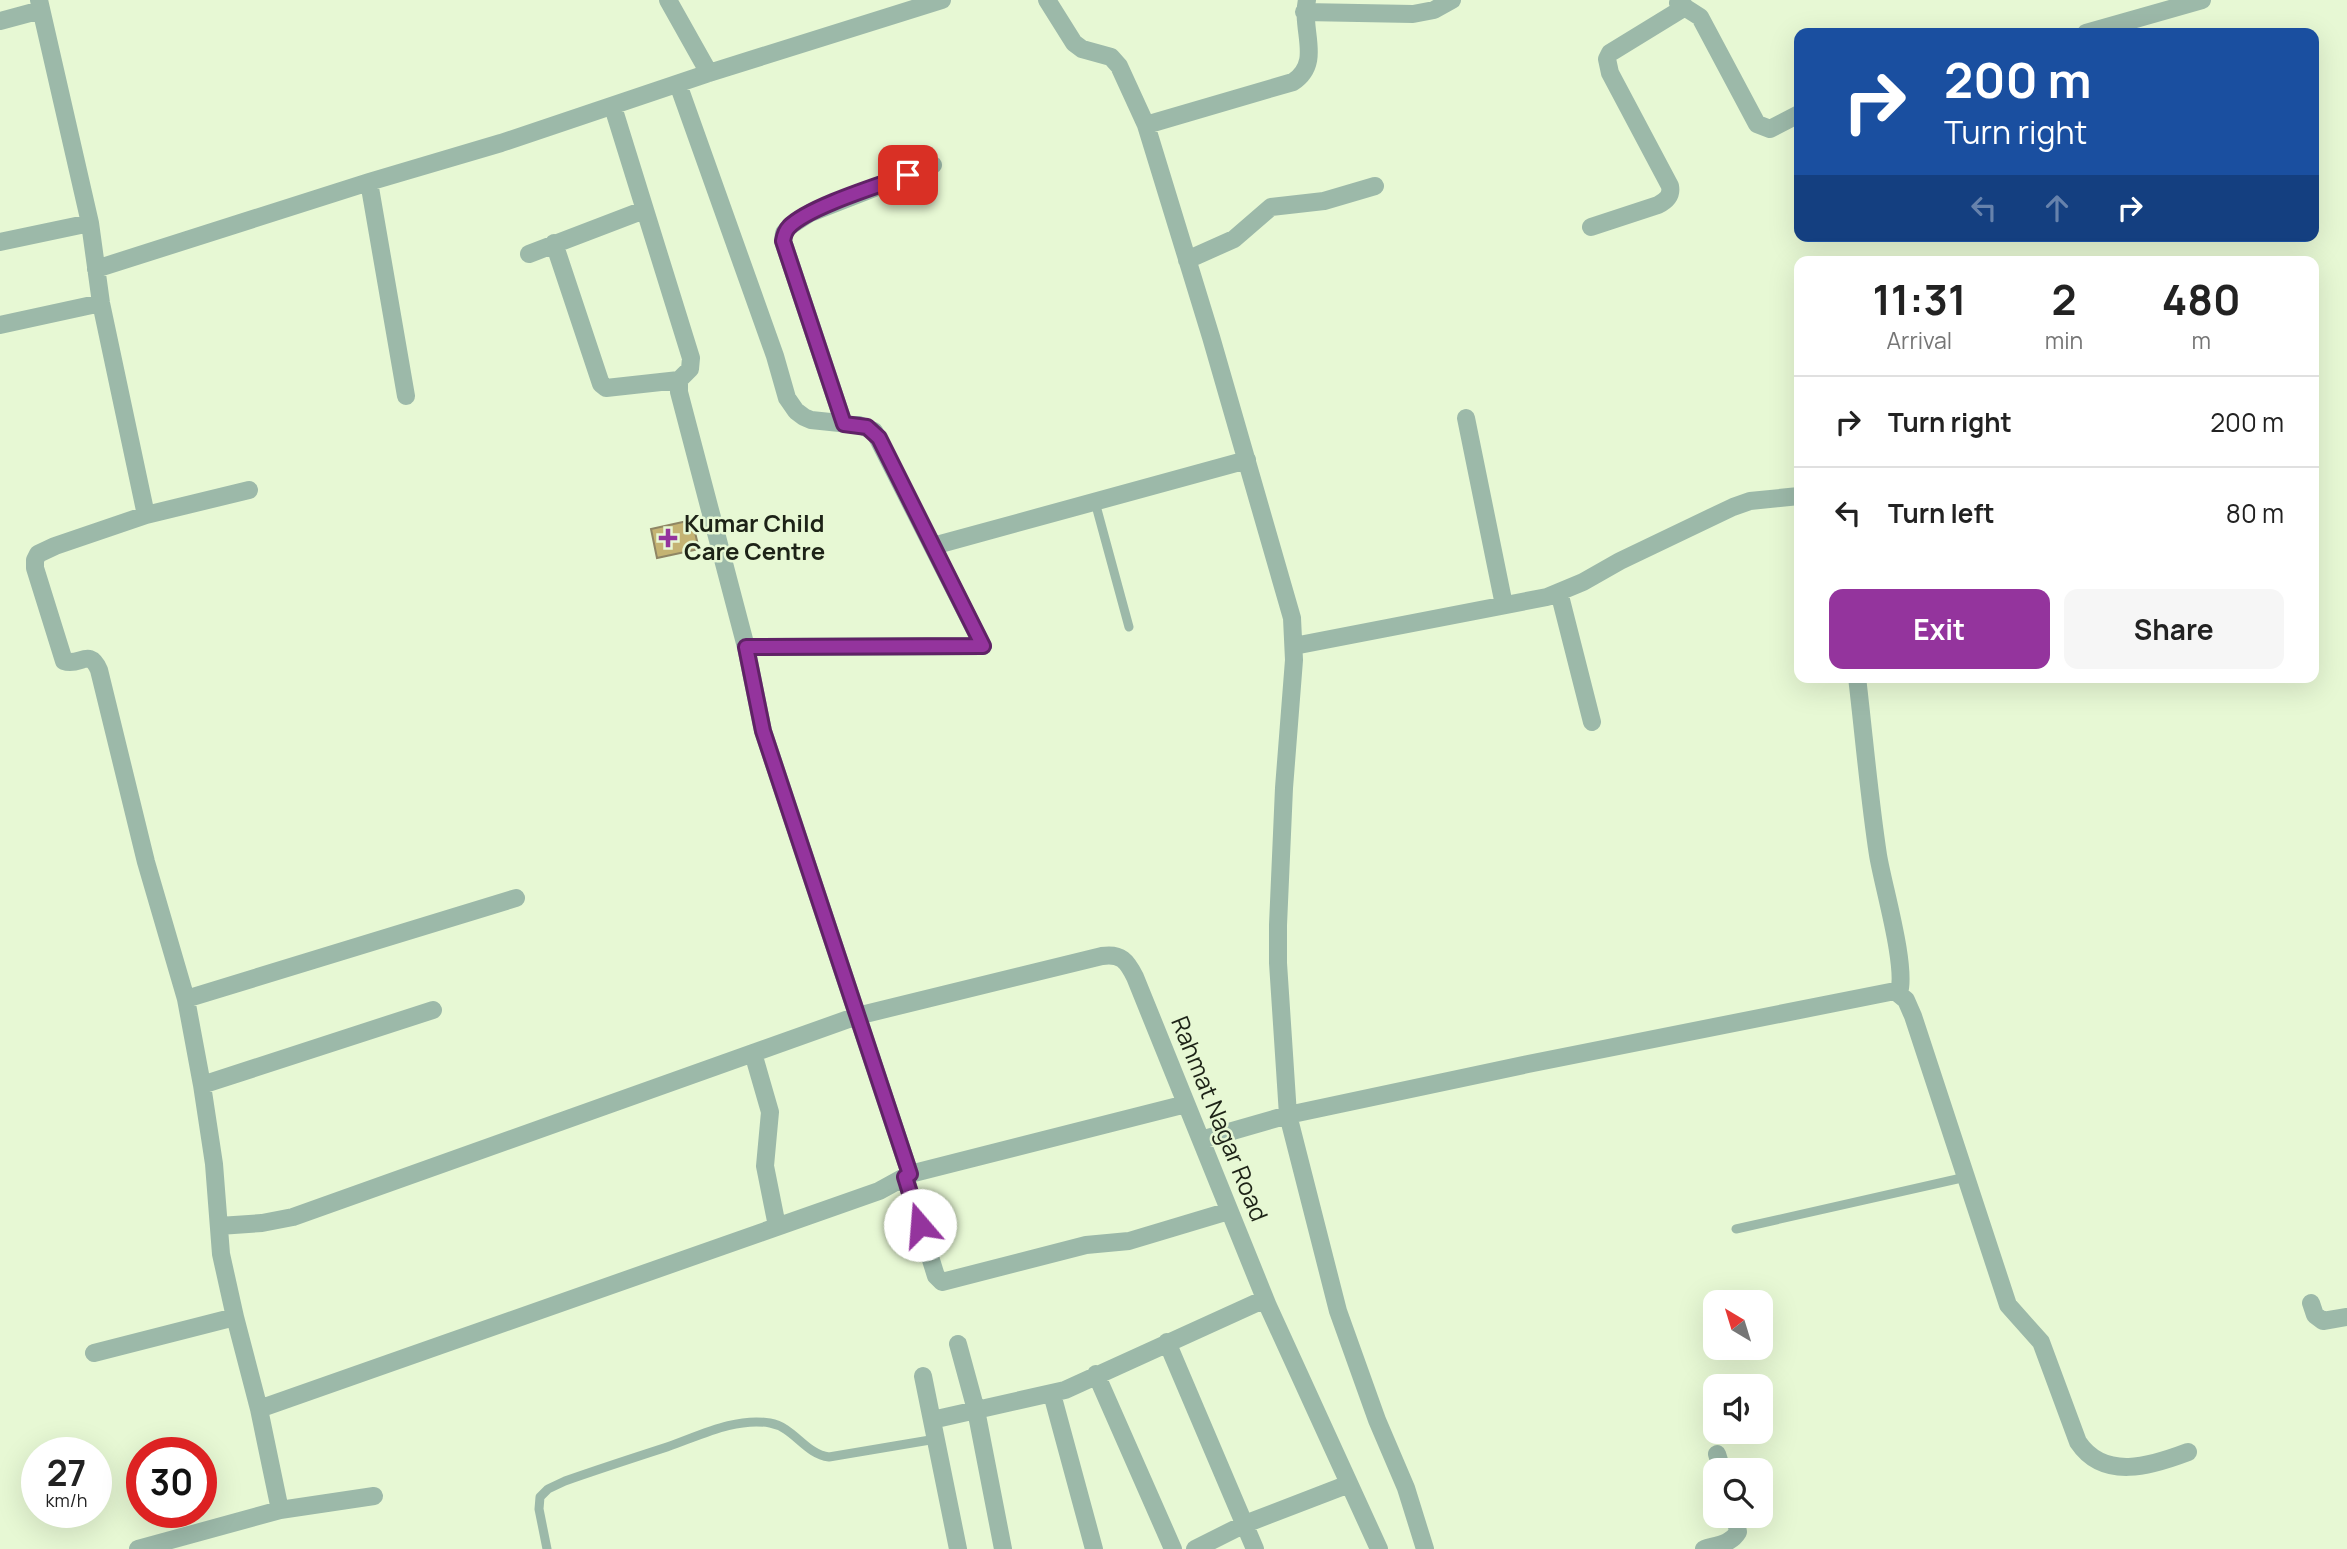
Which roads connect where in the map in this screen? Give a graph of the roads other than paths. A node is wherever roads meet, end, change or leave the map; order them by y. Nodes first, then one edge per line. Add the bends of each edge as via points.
1 (668, 0) edge
2 (942, 0) edge
3 (1047, 0) edge
4 (1452, 0) edge
5 (2202, 0) edge
6 (1680, 3) edge
7 (40, 5) edge
8 (1305, 6) edge
9 (0, 21) edge
10 (2104, 28) edge
11 (709, 73) junction
12 (678, 84) junction
13 (613, 107) junction
14 (1794, 117) edge
15 (1146, 125) junction
16 (933, 165) dead end
17 (369, 182) junction
18 (1375, 186) dead end
19 (645, 210) junction
20 (90, 222) junction
21 (1591, 227) dead end
22 (0, 242) edge
23 (554, 243) junction
24 (529, 254) dead end
25 (1187, 260) junction
26 (96, 269) junction
27 (101, 303) junction
28 (0, 325) edge
29 (679, 380) junction
30 (406, 396) dead end
31 (1466, 418) dead end
32 (844, 424) junction
33 (1247, 460) junction
34 (249, 490) dead end
35 (1794, 497) edge
36 (1095, 502) junction
37 (146, 515) junction
38 (933, 546) junction
39 (1559, 592) junction
40 (1504, 605) junction
41 (1129, 627) dead end
42 (1294, 646) junction
43 (746, 647) junction
44 (1858, 683) edge
45 (1592, 722) dead end
46 (516, 898) dead end
47 (1899, 993) junction
48 (186, 999) junction
49 (433, 1010) dead end
50 (858, 1016) junction
51 (753, 1053) junction
52 (202, 1085) junction
53 (1186, 1104) junction
54 (1288, 1115) junction
55 (1201, 1140) junction
56 (907, 1176) junction
57 (1967, 1177) junction
58 (1229, 1211) junction
59 (219, 1226) junction
60 (776, 1226) junction
61 (1735, 1229) dead end
62 (1265, 1299) junction
63 (2311, 1303) dead end
64 (235, 1317) junction
65 (2347, 1317) edge
66 (1167, 1342) junction
67 (958, 1344) dead end
68 (94, 1353) dead end
69 (1096, 1374) junction
70 (923, 1376) dead end
71 (1052, 1394) junction
72 (260, 1409) junction
73 (976, 1410) junction
74 (932, 1420) junction
75 (936, 1439) junction
76 (2188, 1452) dead end
77 (1349, 1484) junction
78 (374, 1496) dead end
79 (280, 1510) junction
80 (1245, 1524) junction
81 (1737, 1543) edge
82 (138, 1549) edge
83 (547, 1549) edge
84 (958, 1549) edge
85 (1003, 1549) edge
86 (1094, 1549) edge
87 (1173, 1549) edge
88 (1195, 1549) edge
89 (1255, 1549) edge
90 (1379, 1549) edge
91 (1425, 1549) edge
92 (1704, 1549) edge

1 - 11 street
2 - 11 street
3 - 15 street via 1074,43 1111,57 1119,66
4 - 8 street via 1413,14
5 - 10 street
6 - 14 street via 1700,17 1757,124 1770,129
6 - 21 street via 1607,59 1610,73 1670,186 1670,195 1658,205
7 - 9 street
7 - 20 street
8 - 15 street via 1310,58 1300,77
11 - 12 street
12 - 13 street
12 - 32 street via 787,398 804,417
13 - 17 street
13 - 19 street
15 - 25 street
16 - 32 street via 810,213 784,233
17 - 26 street
17 - 30 street
18 - 25 street via 1324,201 1271,207 1234,239
19 - 23 street
19 - 29 street via 691,358 690,369
20 - 22 street
20 - 26 street
23 - 24 street
23 - 29 street via 601,384 606,388
25 - 33 street
26 - 27 street
27 - 28 street
27 - 37 street
29 - 43 street
31 - 40 street
32 - 38 street via 867,427 879,438
33 - 36 street
33 - 42 street via 1292,618
34 - 37 street
35 - 39 street via 1733,507
36 - 38 street
36 - 41 lane
37 - 48 street via 38,554 35,568 64,661 90,658 99,670
38 - 43 street via 983,646
39 - 40 street
39 - 45 street
40 - 42 street
42 - 54 street via 1278,925
43 - 50 street via 763,731
44 - 47 street via 1878,855 1900,965
46 - 48 street
47 - 54 street via 1889,991
47 - 57 street via 1913,1016
48 - 52 street
49 - 52 street
50 - 51 street
50 - 53 street, Rahmat Nagar Road via 1102,956 1121,957 1135,977
50 - 56 street
51 - 59 street via 293,1217
51 - 60 street via 770,1112 765,1166
52 - 59 street
53 - 55 street, Rahmat Nagar Road
53 - 56 street
54 - 55 street
54 - 91 street via 1338,1311
55 - 58 street, Rahmat Nagar Road
56 - 58 street via 936,1276 942,1282 1086,1245 1129,1241
56 - 60 street via 879,1191
57 - 61 lane
57 - 76 street via 2008,1305 2041,1342 2084,1450 2098,1462 2125,1467
58 - 62 street, Rahmat Nagar Road
59 - 64 street
60 - 72 street
62 - 66 street
62 - 77 street, Rahmat Nagar Road
63 - 65 street via 2323,1321
64 - 68 street
64 - 72 street
66 - 69 street
66 - 80 street
67 - 73 street
69 - 71 street
69 - 87 street
70 - 74 street
71 - 73 street
71 - 86 street
72 - 79 street
73 - 74 street
73 - 85 street
74 - 75 street
75 - 83 lane via 829,1457 819,1456 772,1423 736,1424 548,1489 540,1497 539,1509
75 - 84 street
77 - 80 street
77 - 90 street, Rahmat Nagar Road
78 - 79 street
79 - 82 street
80 - 88 street
80 - 89 street
81 - 92 street

